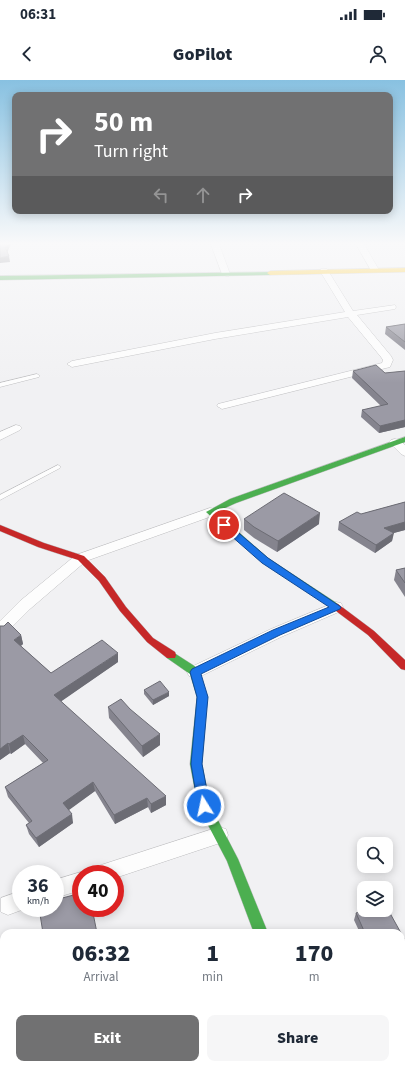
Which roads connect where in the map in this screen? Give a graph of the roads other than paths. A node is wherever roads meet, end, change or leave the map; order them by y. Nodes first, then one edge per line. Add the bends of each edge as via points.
1 (336, 290) edge
2 (392, 307) dead end
3 (350, 313) junction
4 (72, 364) dead end
5 (37, 376) dead end
6 (0, 385) edge
7 (222, 406) dead end
8 (16, 428) dead end
9 (0, 437) edge
10 (400, 440) edge
11 (405, 452) edge
12 (58, 467) dead end
13 (0, 498) edge
14 (210, 512) junction
15 (0, 528) edge
16 (81, 558) junction
17 (336, 607) junction
18 (0, 630) edge
19 (405, 666) edge
20 (195, 672) junction
21 (219, 834) junction
22 (124, 866) edge
23 (259, 929) edge

1 - 3 street
2 - 3 street
3 - 4 street
3 - 7 street via 386,356 386,365
5 - 6 lane
8 - 9 street
10 - 11 street
10 - 14 street via 233,501
12 - 13 lane
14 - 16 street
14 - 17 street via 265,560
15 - 16 street
16 - 18 street via 24,604
16 - 20 street via 102,579 123,609 150,640
17 - 19 street via 371,633
17 - 20 street
20 - 21 street via 202,697 196,764 204,806
21 - 22 street
21 - 23 street via 232,859

